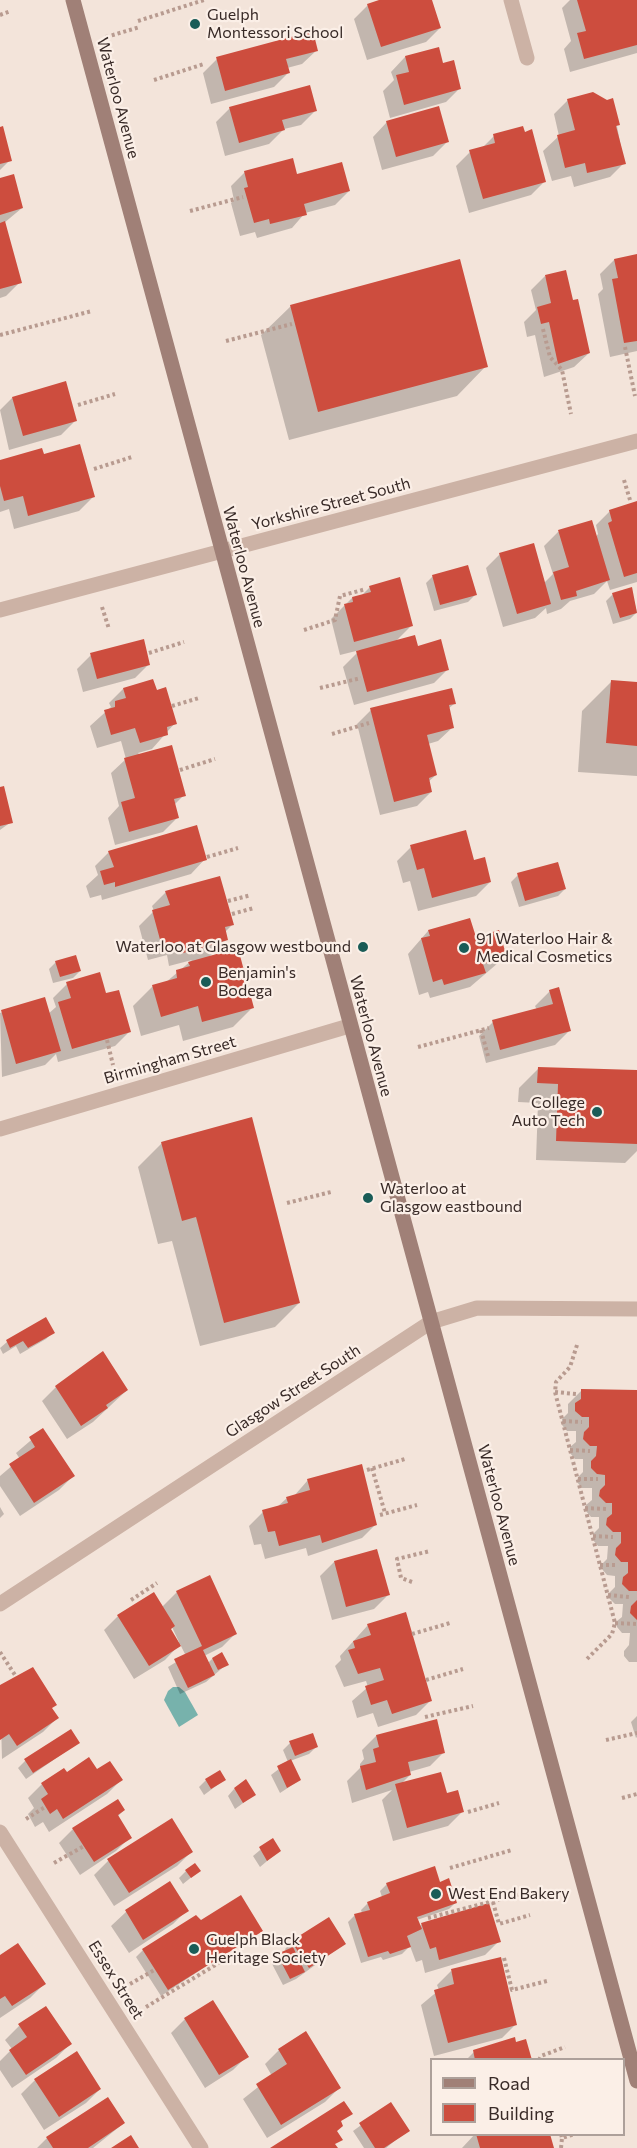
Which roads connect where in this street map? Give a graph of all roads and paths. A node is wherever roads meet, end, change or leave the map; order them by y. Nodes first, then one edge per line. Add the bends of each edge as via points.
1 (73, 0) edge
2 (204, 0) edge
3 (511, 0) edge
4 (11, 11) dead end
5 (0, 15) edge
6 (138, 21) dead end
7 (140, 27) dead end
8 (84, 43) junction
9 (527, 58) dead end
10 (204, 64) dead end
11 (154, 80) dead end
12 (243, 197) dead end
13 (190, 211) dead end
14 (93, 311) dead end
15 (292, 324) dead end
16 (543, 328) dead end
17 (0, 335) edge
18 (226, 341) dead end
19 (625, 347) dead end
20 (115, 394) dead end
21 (635, 396) dead end
22 (78, 405) dead end
23 (571, 414) dead end
24 (637, 441) edge
25 (132, 457) dead end
26 (94, 469) dead end
27 (624, 480) dead end
28 (630, 500) dead end
29 (221, 553) junction
30 (366, 589) dead end
31 (0, 610) edge
32 (92, 610) dead end
33 (110, 628) dead end
34 (304, 630) dead end
35 (184, 642) dead end
36 (148, 653) dead end
37 (361, 678) dead end
38 (320, 688) dead end
39 (199, 698) dead end
40 (172, 706) dead end
41 (369, 723) dead end
42 (332, 734) dead end
43 (214, 759) dead end
44 (180, 770) dead end
45 (238, 848) dead end
46 (207, 857) dead end
47 (251, 895) dead end
48 (228, 901) dead end
49 (254, 908) dead end
50 (232, 914) dead end
51 (350, 1026) junction
52 (489, 1028) dead end
53 (481, 1030) junction
54 (107, 1040) dead end
55 (418, 1047) dead end
56 (488, 1056) dead end
57 (113, 1065) dead end
58 (0, 1129) edge
59 (331, 1191) dead end
60 (287, 1203) dead end
61 (637, 1309) edge
62 (431, 1322) junction
63 (577, 1345) dead end
64 (555, 1392) junction
65 (576, 1394) dead end
66 (562, 1421) junction
67 (582, 1422) dead end
68 (570, 1450) junction
69 (590, 1451) dead end
70 (405, 1459) dead end
71 (578, 1479) junction
72 (598, 1479) dead end
73 (417, 1505) dead end
74 (585, 1508) junction
75 (606, 1509) dead end
76 (385, 1513) junction
77 (380, 1515) dead end
78 (592, 1536) junction
79 (613, 1538) dead end
80 (430, 1551) dead end
81 (600, 1565) junction
82 (618, 1565) dead end
83 (412, 1582) dead end
84 (157, 1583) dead end
85 (608, 1595) junction
86 (629, 1597) dead end
87 (130, 1600) dead end
88 (0, 1604) edge
89 (450, 1623) dead end
90 (615, 1623) junction
91 (637, 1624) edge
92 (412, 1634) dead end
93 (0, 1652) edge
94 (585, 1661) dead end
95 (463, 1669) dead end
96 (15, 1675) dead end
97 (426, 1680) dead end
98 (473, 1706) dead end
99 (425, 1717) dead end
100 (637, 1733) edge
101 (606, 1740) dead end
102 (637, 1794) edge
103 (622, 1798) dead end
104 (499, 1803) dead end
105 (45, 1807) dead end
106 (468, 1812) dead end
107 (26, 1819) dead end
108 (0, 1832) edge
109 (84, 1846) dead end
110 (512, 1850) dead end
111 (54, 1863) dead end
112 (450, 1868) dead end
113 (524, 1893) dead end
114 (493, 1902) junction
115 (530, 1915) dead end
116 (428, 1918) dead end
117 (504, 1958) dead end
118 (222, 1961) dead end
119 (156, 1969) dead end
120 (547, 1981) dead end
121 (130, 1984) dead end
122 (146, 2007) dead end
123 (566, 2047) dead end
124 (540, 2058) edge
125 (637, 2081) edge
126 (561, 2136) edge
127 (201, 2148) edge
128 (561, 2148) edge

1 - 8 street, Waterloo Avenue
2 - 6 path
3 - 9 street
4 - 5 path
7 - 8 path
8 - 29 street, Waterloo Avenue
10 - 11 path
12 - 13 path
14 - 17 path
15 - 18 path
16 - 23 path via 550,357 562,370
19 - 21 path
20 - 22 path
24 - 29 street, Yorkshire Street South
25 - 26 path
27 - 28 path
29 - 31 street, Yorkshire Street South
29 - 51 street, Waterloo Avenue
30 - 34 path via 340,596 335,620
32 - 33 path via 103,607
35 - 36 path
37 - 38 path
39 - 40 path
41 - 42 path
43 - 44 path
45 - 46 path
47 - 48 path
49 - 50 path
51 - 58 street, Birmingham Street
51 - 62 street, Waterloo Avenue
52 - 53 path
53 - 55 path
53 - 56 path
54 - 57 path
59 - 60 path
61 - 62 street, Glasgow Street South via 477,1308
62 - 88 street, Glasgow Street South
62 - 125 street, Waterloo Avenue
63 - 64 path via 570,1367 556,1382
64 - 65 path
64 - 66 path
66 - 67 path
66 - 68 path
68 - 69 path
68 - 71 path
70 - 76 path via 370,1469
71 - 72 path
71 - 74 path
73 - 76 path
74 - 75 path
74 - 78 path
76 - 77 path
78 - 79 path
78 - 81 path
80 - 83 path via 397,1559 401,1578
81 - 82 path
81 - 85 path
84 - 87 path
85 - 86 path
85 - 90 path
89 - 92 path
90 - 91 path
90 - 94 path via 612,1634
93 - 96 path
95 - 97 path
98 - 99 path
100 - 101 path
102 - 103 path
104 - 106 path
105 - 107 path
108 - 127 street, Essex Street
109 - 111 path
110 - 112 path
113 - 114 path
114 - 115 path via 499,1924
114 - 116 path
117 - 120 path via 512,1990
118 - 122 path
119 - 121 path
123 - 124 path
126 - 128 path

